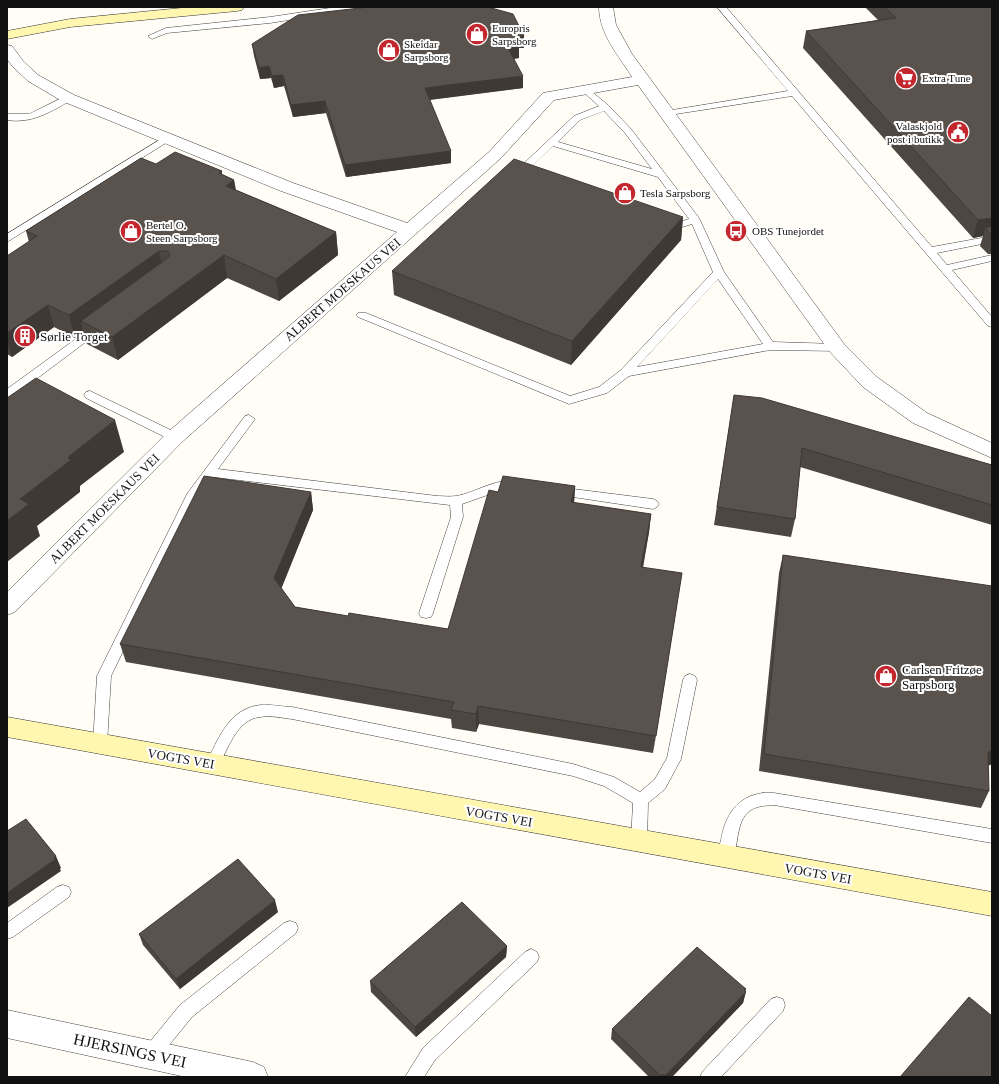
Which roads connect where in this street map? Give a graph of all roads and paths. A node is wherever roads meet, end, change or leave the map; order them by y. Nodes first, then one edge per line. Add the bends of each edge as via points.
1 (237, 7) edge
2 (354, 7) edge
3 (606, 7) edge
4 (721, 7) edge
5 (7, 35) edge
6 (152, 36) dead end
7 (7, 49) edge
8 (642, 80) junction
9 (586, 90) junction
10 (793, 93) junction
11 (68, 98) junction
12 (605, 107) junction
13 (666, 114) junction
14 (7, 117) edge
15 (166, 139) junction
16 (552, 143) junction
17 (662, 175) junction
18 (695, 220) junction
19 (409, 230) junction
20 (7, 239) edge
21 (992, 239) edge
22 (929, 251) junction
23 (992, 258) edge
24 (944, 269) junction
25 (719, 272) junction
26 (362, 315) dead end
27 (110, 319) edge
28 (992, 324) edge
29 (770, 346) junction
30 (837, 348) junction
31 (625, 372) junction
32 (7, 395) edge
33 (90, 395) dead end
34 (249, 419) dead end
35 (175, 437) junction
36 (992, 451) edge
37 (209, 472) junction
38 (524, 486) edge
39 (546, 490) edge
40 (456, 501) junction
41 (653, 504) dead end
42 (7, 606) edge
43 (426, 613) dead end
44 (690, 680) dead end
45 (7, 727) edge
46 (100, 744) junction
47 (213, 764) junction
48 (641, 800) junction
49 (992, 836) edge
50 (639, 841) junction
51 (726, 856) junction
52 (63, 892) dead end
53 (992, 904) edge
54 (290, 928) dead end
55 (7, 932) edge
56 (531, 957) dead end
57 (777, 1005) dead end
58 (7, 1024) edge
59 (150, 1055) junction
60 (252, 1077) edge
61 (414, 1077) edge
62 (709, 1077) edge

1 - 5 street via 70,23
2 - 6 lane via 270,20 166,31
3 - 8 street via 608,26
4 - 10 lane
7 - 11 street via 33,78
8 - 9 street, ALBERT MOESKAUS VEI
8 - 13 street
9 - 12 lane
9 - 19 street, ALBERT MOESKAUS VEI via 549,96 495,155
10 - 13 lane
10 - 22 lane
11 - 14 lane via 31,117
11 - 15 street
12 - 16 lane via 576,118
12 - 17 lane via 628,131
13 - 30 street
15 - 19 street via 287,187
15 - 20 lane
16 - 17 lane
16 - 18 lane via 520,172 679,225
17 - 18 lane
18 - 25 lane
19 - 35 street, ALBERT MOESKAUS VEI
21 - 22 lane
22 - 24 lane
23 - 24 lane
24 - 28 lane
25 - 29 lane
25 - 31 lane
26 - 31 lane via 569,400 603,390
27 - 32 lane
29 - 30 lane
29 - 31 lane
30 - 36 street via 870,382 920,418
33 - 35 lane
34 - 37 lane
35 - 42 street, ALBERT MOESKAUS VEI
37 - 40 lane
37 - 46 lane via 193,494 104,676
38 - 40 lane via 495,488
39 - 41 lane
40 - 43 lane via 457,517
44 - 48 lane via 674,759 660,784
45 - 46 street, VOGTS VEI
46 - 47 street, VOGTS VEI
47 - 48 lane via 232,726 245,716 258,711 279,712 573,770 609,781
47 - 50 street, VOGTS VEI
48 - 50 lane
49 - 51 lane via 774,799 752,802 740,810 732,822
50 - 51 street, VOGTS VEI
51 - 53 street, VOGTS VEI
52 - 55 lane
54 - 59 lane via 186,1012
56 - 61 lane via 430,1054
57 - 62 lane
58 - 59 street, HJERSINGS VEI
59 - 60 street, HJERSINGS VEI

